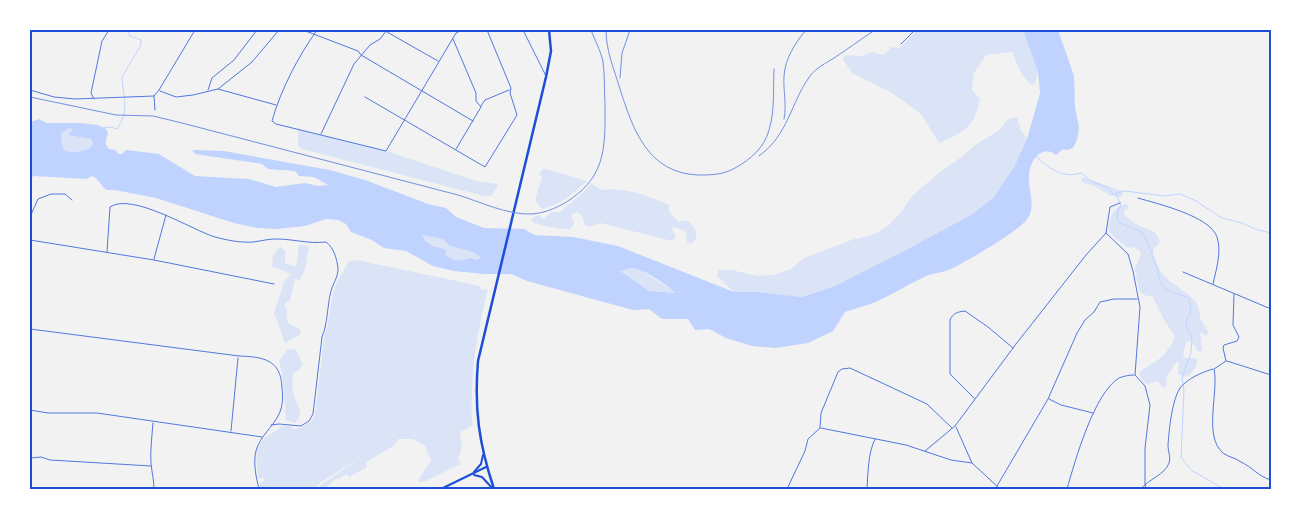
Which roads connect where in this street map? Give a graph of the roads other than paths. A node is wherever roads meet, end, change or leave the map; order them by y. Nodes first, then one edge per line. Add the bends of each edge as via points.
1 (108, 30) edge
2 (195, 30) edge
3 (257, 30) edge
4 (278, 30) edge
5 (304, 30) edge
6 (318, 30) edge
7 (451, 30) edge
8 (462, 30) edge
9 (487, 30) edge
10 (523, 30) edge
11 (549, 30) edge
12 (915, 30) edge
13 (387, 31) edge
14 (456, 33) junction
15 (315, 34) junction
16 (453, 39) junction
17 (901, 44) dead end
18 (361, 55) junction
19 (439, 62) junction
20 (546, 77) junction
21 (218, 89) junction
22 (510, 89) junction
23 (30, 90) edge
24 (159, 90) junction
25 (208, 91) junction
26 (421, 92) junction
27 (154, 96) junction
28 (364, 97) dead end
29 (94, 99) junction
30 (276, 105) junction
31 (481, 107) junction
32 (155, 110) dead end
33 (404, 120) junction
34 (473, 121) junction
35 (320, 135) junction
36 (456, 150) junction
37 (1138, 198) dead end
38 (72, 200) dead end
39 (1120, 203) dead end
40 (166, 215) junction
41 (30, 217) edge
42 (1106, 233) junction
43 (30, 240) edge
44 (107, 252) junction
45 (154, 260) junction
46 (1183, 272) dead end
47 (274, 284) dead end
48 (1213, 284) junction
49 (1234, 294) junction
50 (1138, 299) junction
51 (1271, 309) edge
52 (30, 329) edge
53 (1013, 348) junction
54 (239, 356) junction
55 (1226, 361) junction
56 (1214, 369) junction
57 (1135, 375) junction
58 (1271, 375) edge
59 (974, 399) junction
60 (1048, 399) junction
61 (30, 410) edge
62 (1094, 414) junction
63 (153, 422) junction
64 (271, 425) junction
65 (955, 426) junction
66 (820, 428) junction
67 (952, 428) junction
68 (231, 432) junction
69 (262, 437) junction
70 (876, 438) junction
71 (925, 451) junction
72 (483, 455) junction
73 (30, 458) edge
74 (972, 463) junction
75 (152, 466) junction
76 (486, 468) junction
77 (472, 475) junction
78 (1271, 480) edge
79 (1144, 484) junction
80 (997, 486) junction
81 (154, 488) edge
82 (185, 489) edge
83 (259, 489) edge
84 (441, 489) edge
85 (493, 489) edge
86 (786, 489) edge
87 (867, 489) edge
88 (1000, 489) edge
89 (1068, 489) edge
90 (1141, 489) edge
91 (1146, 489) edge

1 - 29 street via 102,41 91,93
2 - 24 street
3 - 25 street via 234,60 212,78
4 - 21 street via 252,62
5 - 15 street
6 - 15 street
7 - 14 street
8 - 14 street
9 - 22 street
10 - 20 street
11 - 20 highway via 551,51
12 - 17 street
13 - 18 street
13 - 19 street
14 - 16 street
15 - 18 street
15 - 30 street
16 - 19 street
16 - 31 street
18 - 26 street
18 - 35 street
19 - 26 street
20 - 72 highway via 478,361 476,407
21 - 25 street
21 - 30 street
22 - 31 street via 486,100
22 - 36 street via 517,114 486,166
23 - 29 street via 54,97
24 - 25 street via 176,97
24 - 27 street
26 - 33 street
26 - 34 street
27 - 29 street
27 - 32 street
28 - 33 street
30 - 35 street via 272,121 276,124
31 - 34 street
33 - 35 street via 386,151
33 - 36 street
34 - 36 street
37 - 48 street via 1188,214 1214,231 1218,249
38 - 41 street via 65,194 51,194 38,199
39 - 42 street via 1110,207
40 - 44 street via 130,204 110,207
40 - 45 street
40 - 64 street via 235,242 297,240 312,244 326,242 332,247 338,271 325,318 313,414 301,426
42 - 50 street via 1128,254
42 - 53 street
43 - 44 street
44 - 45 street
45 - 47 street
46 - 48 street
48 - 49 street
49 - 51 street
49 - 55 street via 1233,325 1239,337 1237,341 1224,345
50 - 57 street
50 - 60 street via 1100,302 1077,333
52 - 54 street
53 - 59 street
53 - 59 street via 965,311 953,315 950,320 950,374
54 - 64 street via 269,361 278,368 283,397 278,416
54 - 68 street
55 - 56 street
55 - 58 street
56 - 78 street via 1215,399 1211,418 1218,447 1224,454
56 - 79 street via 1195,377 1179,390 1170,425 1170,461 1166,470
57 - 62 street via 1118,379 1106,392
57 - 79 street via 1145,386 1150,405
59 - 65 street
60 - 62 street
60 - 80 street
61 - 63 street via 97,413
62 - 89 street
63 - 68 street
63 - 75 street
64 - 69 street
65 - 67 street
65 - 74 street
66 - 67 street via 826,399 838,372 850,368 927,404
66 - 70 street
66 - 86 street via 808,439
67 - 71 street
68 - 69 street
69 - 83 street via 254,463
70 - 71 street
70 - 87 street
71 - 74 street
72 - 76 highway
72 - 77 main road via 481,464
73 - 75 street
74 - 80 street
75 - 81 street
76 - 77 main road
76 - 85 highway
77 - 84 main road
77 - 85 main road via 482,476
79 - 90 street
79 - 91 street
80 - 88 street
81 - 82 street

